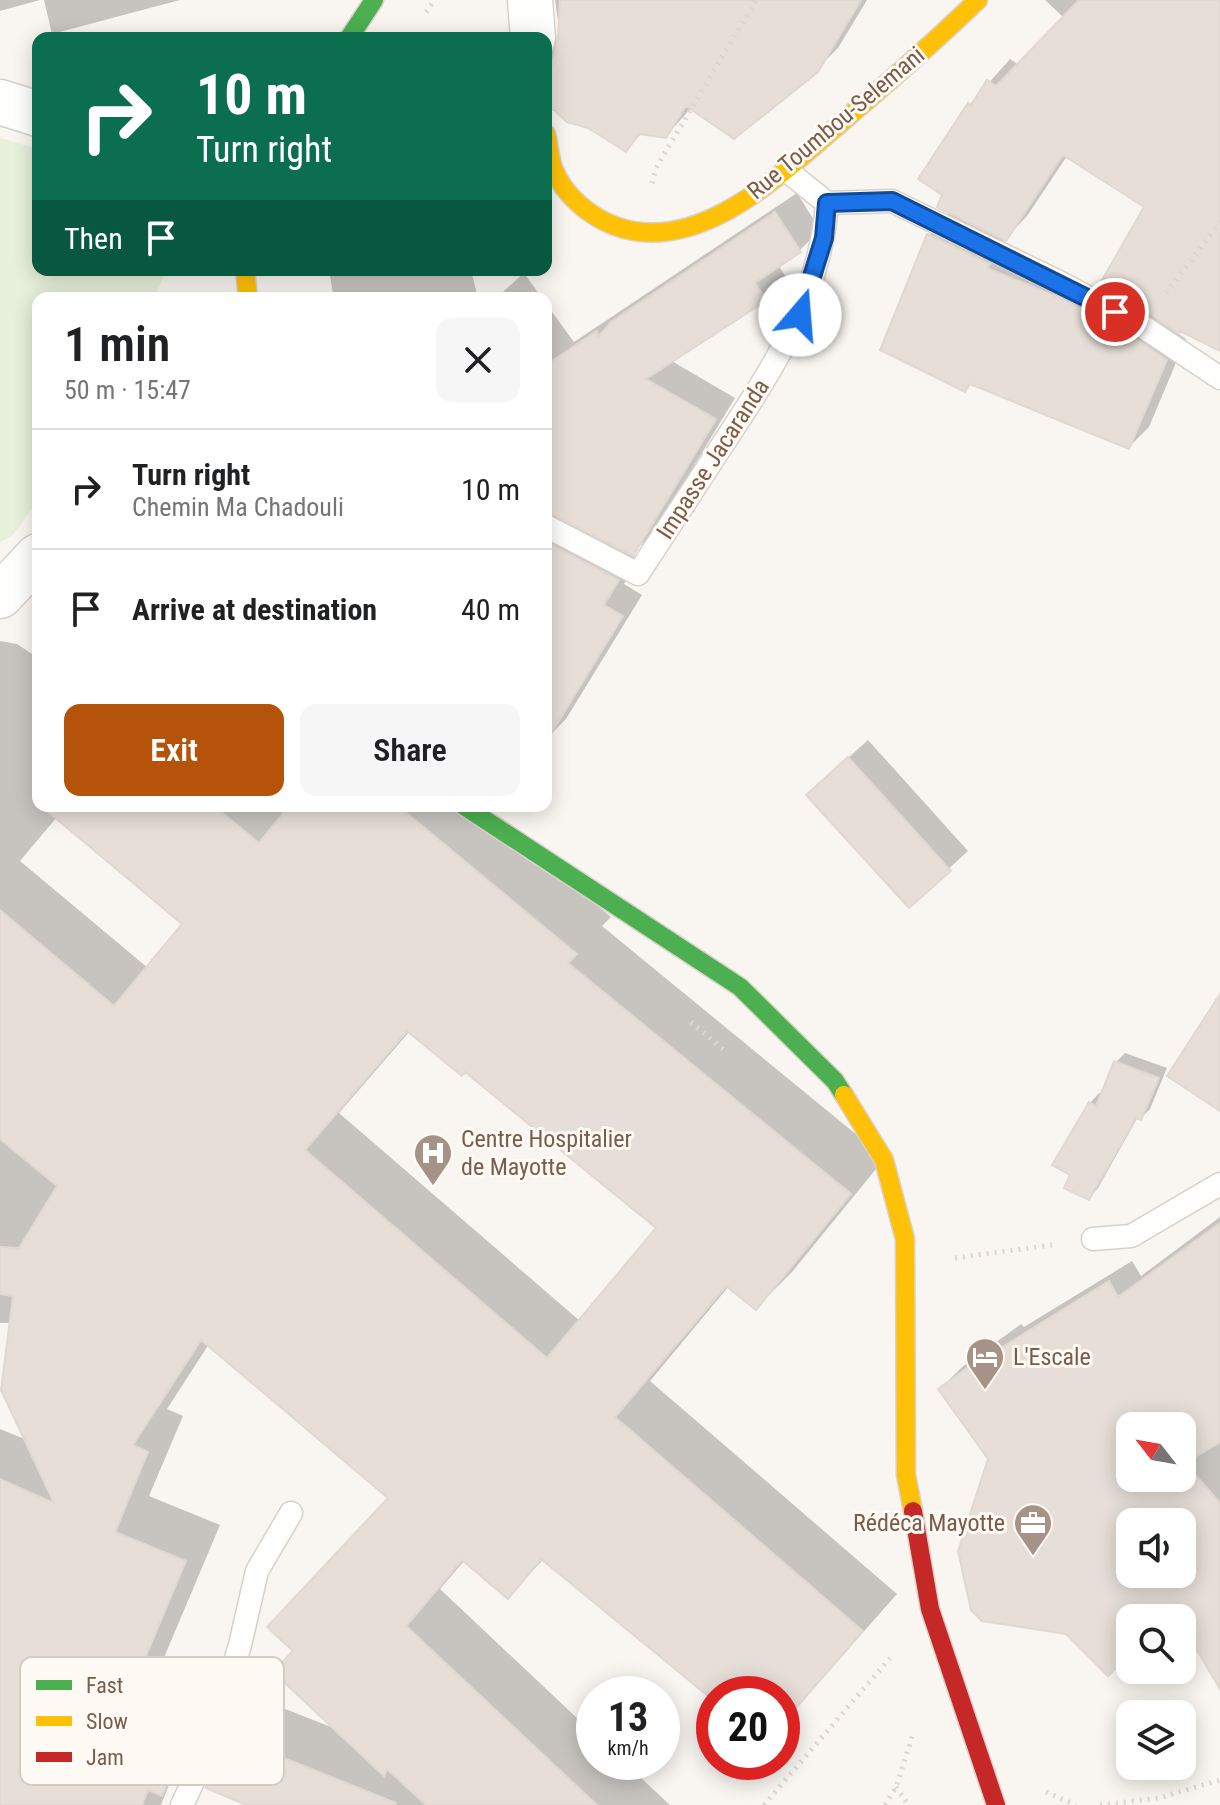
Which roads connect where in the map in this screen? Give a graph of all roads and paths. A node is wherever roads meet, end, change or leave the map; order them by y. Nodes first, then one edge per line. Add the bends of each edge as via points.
1 (374, 0) edge
2 (530, 0) edge
3 (756, 0) edge
4 (978, 0) edge
5 (353, 32) edge
6 (533, 32) edge
7 (0, 102) edge
8 (32, 112) edge
9 (552, 160) edge
10 (786, 170) junction
11 (827, 203) junction
12 (1220, 222) edge
13 (640, 233) junction
14 (1142, 326) junction
15 (1220, 378) edge
16 (552, 529) edge
17 (32, 562) edge
18 (0, 596) edge
19 (473, 812) edge
20 (689, 1020) dead end
21 (737, 1061) dead end
22 (1220, 1184) edge
23 (1093, 1239) joint
24 (954, 1258) dead end
25 (291, 1513) dead end
26 (236, 1657) edge
27 (881, 1671) dead end
28 (918, 1717) dead end
29 (1220, 1780) edge
30 (191, 1785) edge
31 (896, 1787) junction
32 (182, 1805) edge
33 (764, 1805) edge
34 (885, 1805) edge
35 (908, 1805) edge
36 (996, 1805) edge
37 (1100, 1805) edge

1 - 5 street
2 - 6 street
3 - 13 path via 656,168
4 - 10 street, Rue Toumbou-Selemani
7 - 8 street
9 - 13 street, Rue Toumbou-Selemani via 582,209 605,223
10 - 11 lane
10 - 13 street, Rue Toumbou-Selemani via 737,205 680,230
11 - 14 lane via 892,201
11 - 16 lane, Impasse Jacaranda via 820,251 800,315 779,358 638,574
12 - 14 path
14 - 15 lane
17 - 18 street
19 - 36 street via 740,987 835,1081 884,1160 905,1239 906,1475 930,1609
20 - 21 path
22 - 23 lane via 1131,1236
23 - 24 path
25 - 26 lane via 257,1571
27 - 33 path
28 - 31 path
29 - 37 path via 1159,1798
30 - 32 lane
31 - 34 path
31 - 35 path

